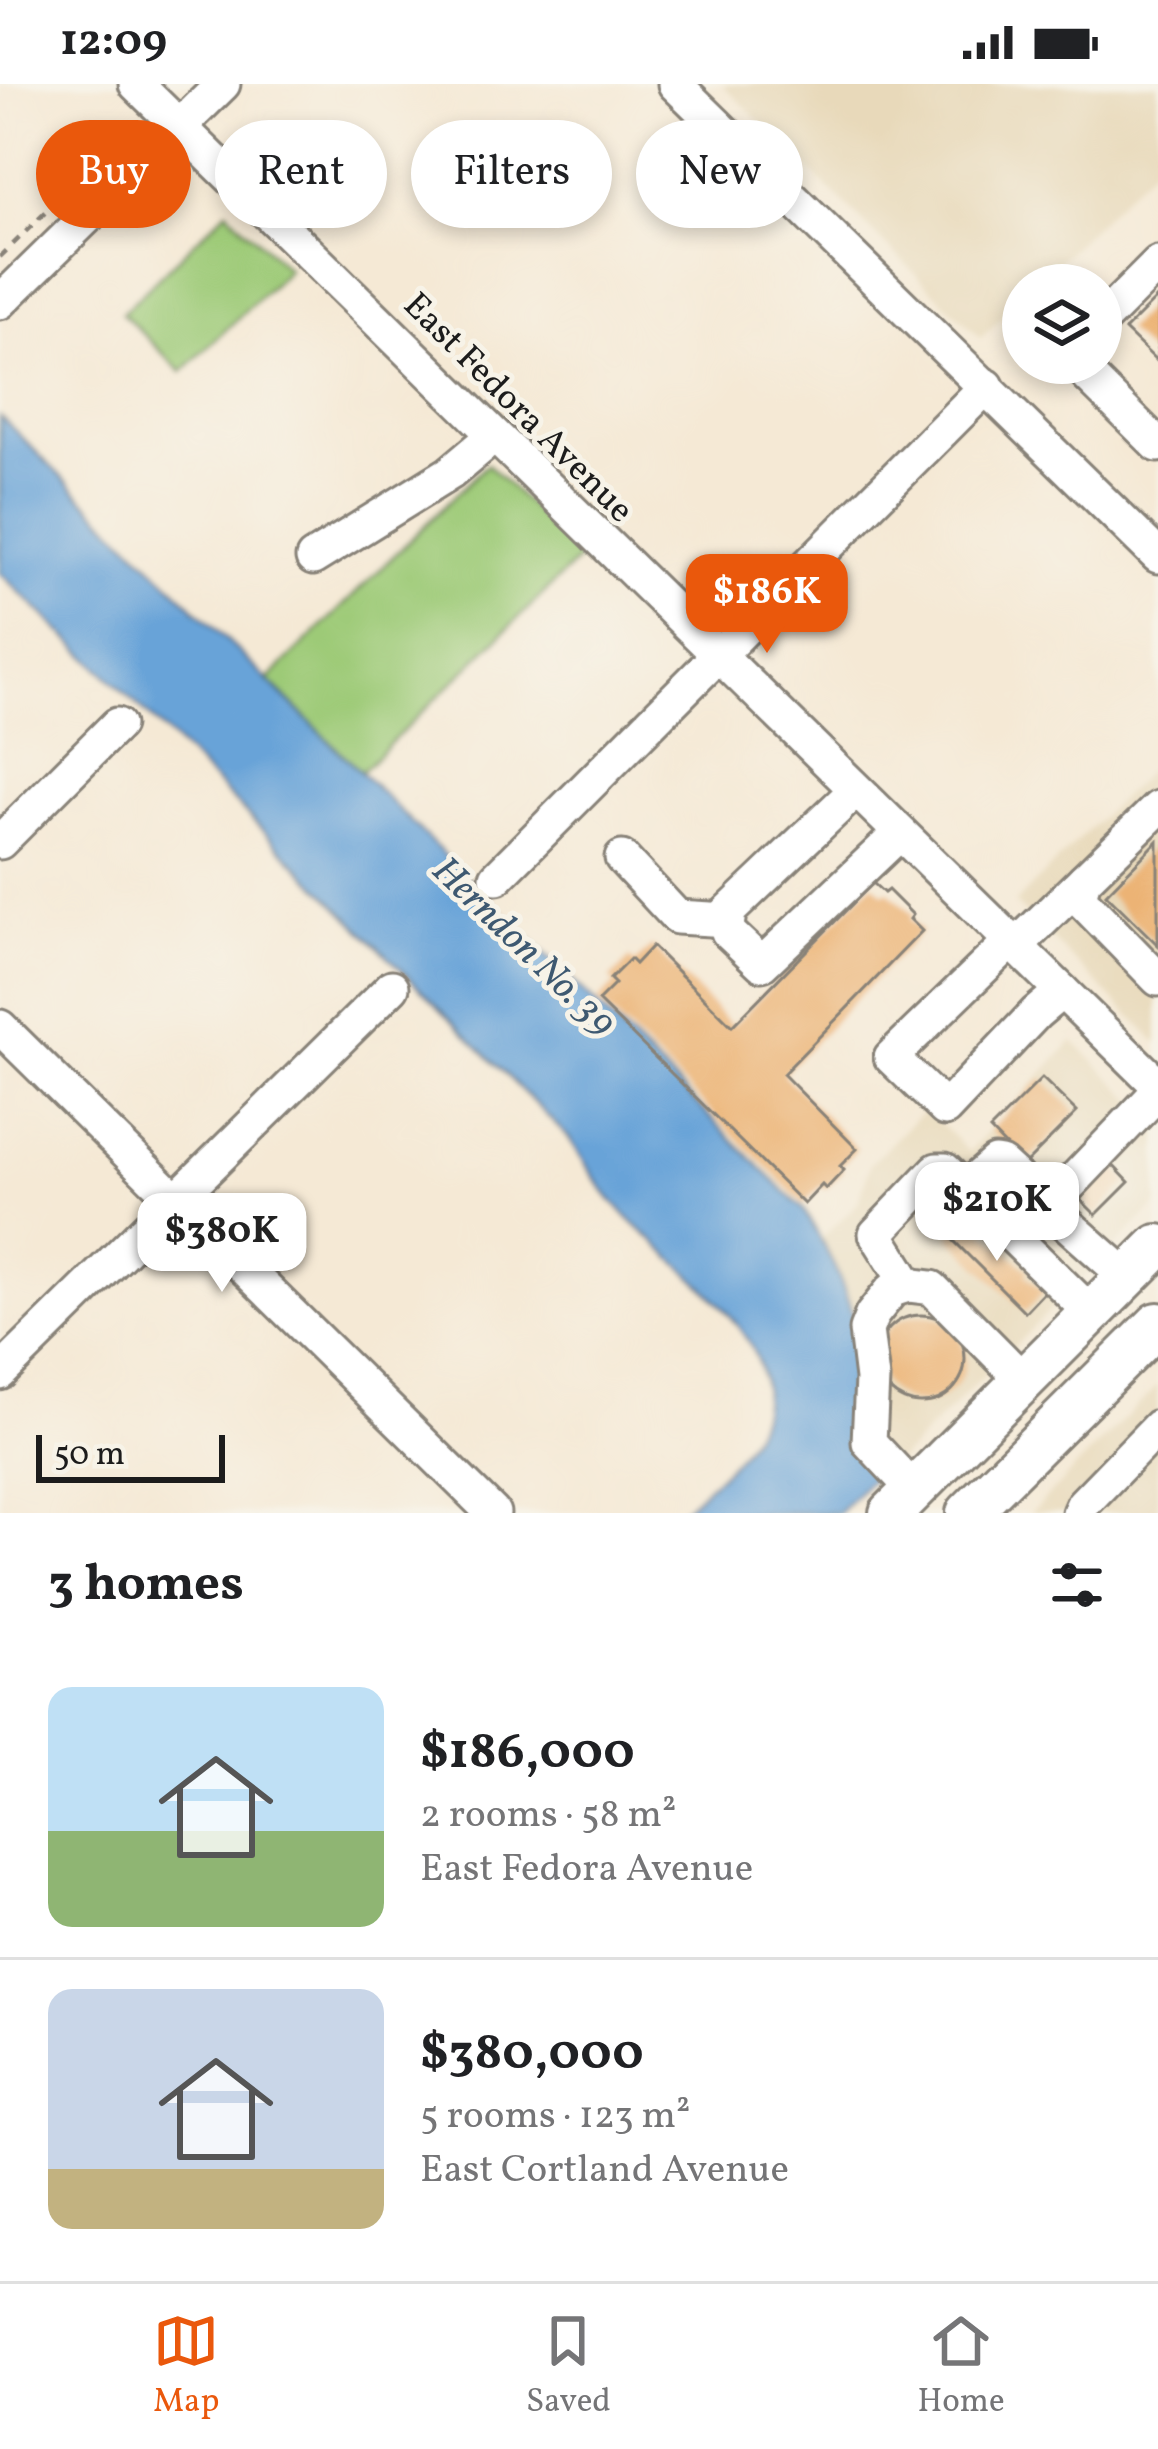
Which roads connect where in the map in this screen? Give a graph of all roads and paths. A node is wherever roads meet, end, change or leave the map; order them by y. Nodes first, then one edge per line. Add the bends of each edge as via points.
1 (136, 84) edge
2 (223, 84) edge
3 (675, 84) edge
4 (172, 120) edge
5 (188, 120) edge
6 (191, 139) edge
7 (36, 221) edge
8 (77, 228) edge
9 (0, 257) edge
10 (1158, 264) edge
11 (1122, 300) edge
12 (0, 302) edge
13 (1096, 384) edge
14 (987, 386) junction
15 (494, 436) junction
16 (1158, 445) edge
17 (1158, 556) edge
18 (313, 558) dead end
19 (718, 656) junction
20 (117, 725) dead end
21 (856, 790) junction
22 (1158, 808) edge
23 (900, 833) junction
24 (0, 842) edge
25 (622, 858) dead end
26 (497, 877) dead end
27 (1084, 880) junction
28 (728, 920) junction
29 (1013, 944) junction
30 (1158, 979) edge
31 (392, 987) dead end
32 (1062, 991) junction
33 (0, 1027) edge
34 (1158, 1088) edge
35 (964, 1190) junction
36 (176, 1201) junction
37 (1048, 1207) junction
38 (1158, 1246) edge
39 (1143, 1284) edge
40 (908, 1285) junction
41 (1091, 1313) junction
42 (1158, 1324) edge
43 (0, 1373) edge
44 (1024, 1381) junction
45 (1082, 1400) junction
46 (1158, 1427) edge
47 (903, 1502) edge
48 (493, 1513) edge
49 (968, 1513) edge
50 (1079, 1513) edge

1 - 4 street, East Fedora Avenue
2 - 5 street
3 - 14 street
6 - 15 street, East Fedora Avenue
7 - 9 path
8 - 12 street
10 - 11 street
13 - 16 street
14 - 17 street
14 - 19 street
15 - 18 street via 450,473
15 - 19 street, East Fedora Avenue
19 - 21 street, East Fedora Avenue
19 - 26 street
20 - 24 street
21 - 23 street, East Fedora Avenue
21 - 28 street
22 - 27 street
23 - 28 street via 762,964 728,932
23 - 29 street, East Fedora Avenue
25 - 28 street via 677,917
27 - 29 street
27 - 30 street via 1082,902
29 - 32 street, East Fedora Avenue
29 - 32 street via 891,1058 945,1109
31 - 36 street
32 - 34 street, East Fedora Avenue
33 - 36 street
34 - 37 street
35 - 37 street via 1001,1164
35 - 40 street via 937,1170 876,1234
35 - 41 street
36 - 43 street
36 - 48 street
37 - 39 street
38 - 39 main road
39 - 41 main road
39 - 45 main road
40 - 44 street via 932,1288
40 - 47 street via 892,1290 866,1330 869,1442
41 - 44 main road
42 - 45 main road
44 - 47 main road
45 - 49 main road
46 - 50 street

